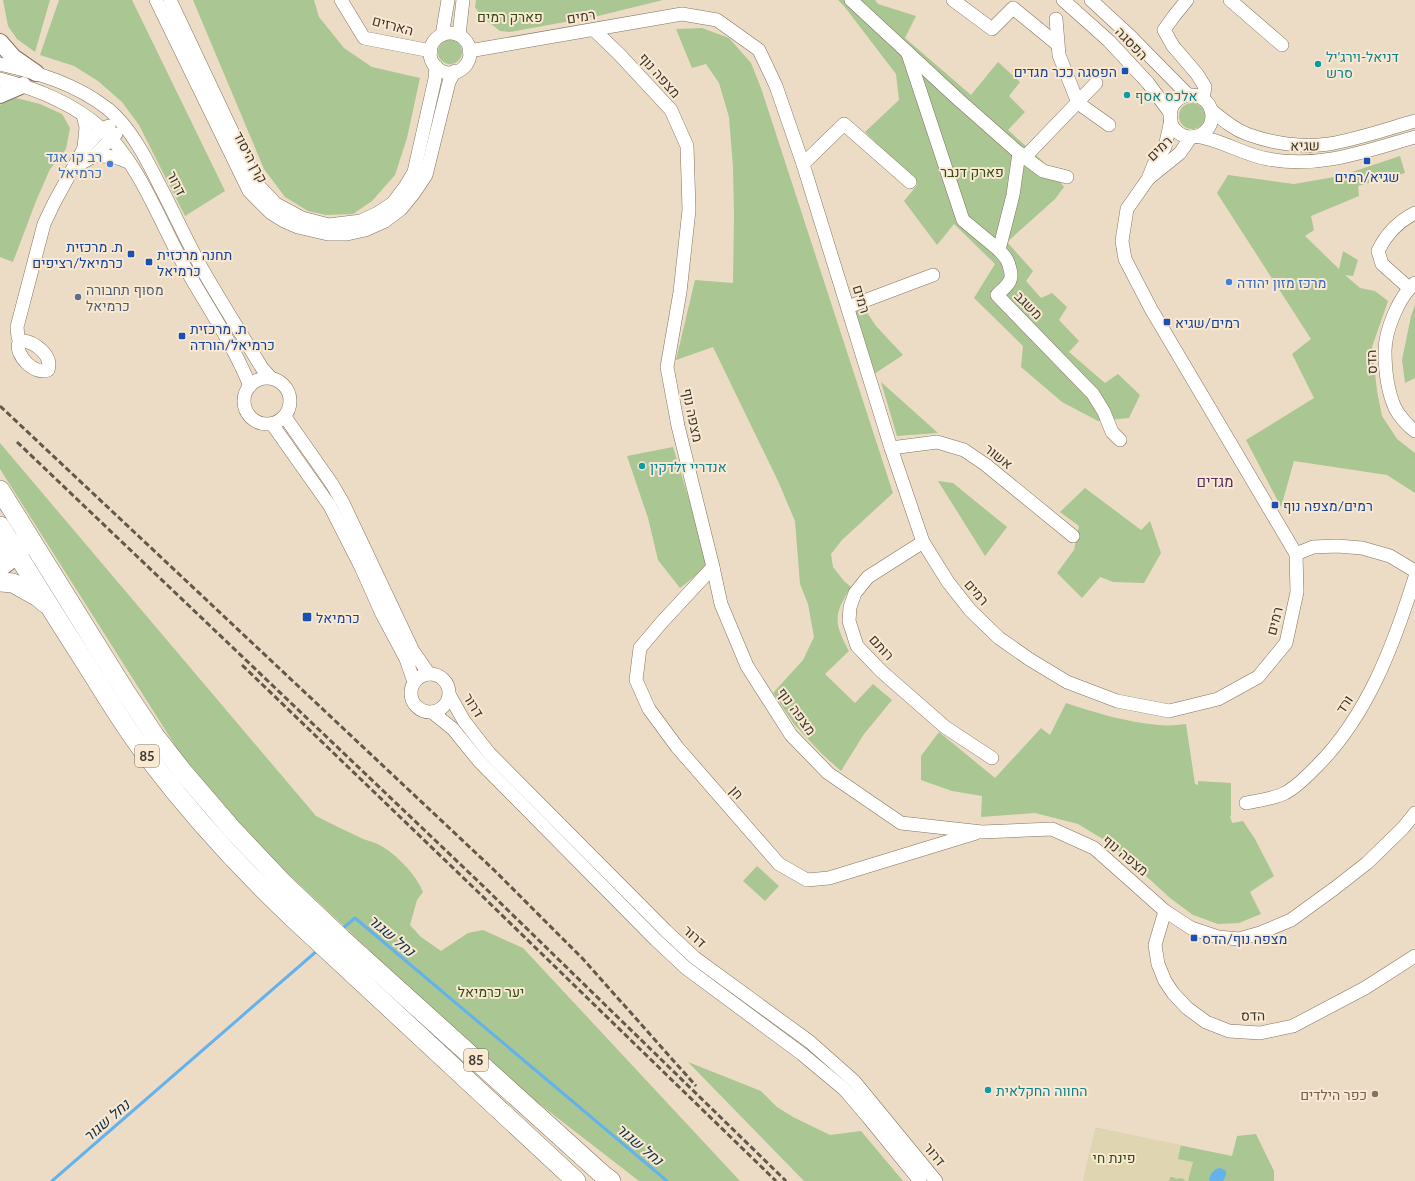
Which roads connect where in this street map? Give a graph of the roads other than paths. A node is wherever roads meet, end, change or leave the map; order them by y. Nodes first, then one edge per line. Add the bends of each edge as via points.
1 (156, 0) edge
2 (170, 0) edge
3 (341, 0) edge
4 (448, 0) edge
5 (463, 0) edge
6 (851, 0) edge
7 (953, 0) edge
8 (1063, 0) edge
9 (1091, 0) edge
10 (1187, 0) edge
11 (1230, 0) edge
12 (1056, 19) dead end
13 (594, 30) junction
14 (442, 35) junction
15 (459, 35) junction
16 (0, 42) edge
17 (1057, 44) junction
18 (1282, 45) dead end
19 (431, 51) junction
20 (469, 51) junction
21 (907, 52) junction
22 (0, 64) edge
23 (436, 66) junction
24 (455, 72) junction
25 (36, 73) junction
26 (0, 79) edge
27 (1096, 83) dead end
28 (23, 85) junction
29 (0, 95) edge
30 (1188, 96) junction
31 (1203, 99) junction
32 (1078, 103) junction
33 (1211, 110) junction
34 (83, 115) junction
35 (1171, 117) junction
36 (1415, 121) edge
37 (120, 123) junction
38 (1109, 125) dead end
39 (107, 134) junction
40 (1193, 136) junction
41 (1415, 137) edge
42 (84, 148) junction
43 (1022, 155) junction
44 (94, 156) junction
45 (128, 162) junction
46 (803, 164) junction
47 (74, 167) junction
48 (1067, 177) dead end
49 (1148, 179) junction
50 (910, 182) dead end
51 (1415, 213) edge
52 (999, 250) junction
53 (933, 275) dead end
54 (1412, 285) edge
55 (848, 307) junction
56 (230, 314) junction
57 (217, 320) junction
58 (21, 342) dead end
59 (270, 378) junction
60 (250, 386) junction
61 (285, 417) junction
62 (272, 424) junction
63 (1415, 431) edge
64 (1120, 440) dead end
65 (891, 448) junction
66 (0, 490) edge
67 (0, 526) edge
68 (1073, 536) dead end
69 (30, 538) junction
70 (923, 542) junction
71 (10, 551) edge
72 (1296, 554) junction
73 (713, 566) junction
74 (0, 569) edge
75 (1415, 571) edge
76 (1415, 577) edge
77 (0, 582) edge
78 (51, 609) junction
79 (429, 674) junction
80 (414, 682) junction
81 (450, 696) junction
82 (432, 712) junction
83 (992, 758) dead end
84 (1246, 803) dead end
85 (1415, 813) edge
86 (982, 832) junction
87 (1165, 911) junction
88 (330, 940) junction
89 (1415, 956) edge
90 (576, 1181) edge
91 (611, 1181) edge
92 (920, 1181) edge
93 (936, 1181) edge

1 - 24 street, קרן היסוד via 249,191 271,213 298,227 328,234 347,234 365,230 385,221 401,209 426,175 449,82
2 - 23 street, קרן היסוד via 258,184 276,204 302,218 329,225 361,221 378,213 393,203 405,187 414,172
3 - 19 street, הארזים via 364,38
4 - 14 street
5 - 15 street
6 - 21 street
7 - 17 street via 992,29 1013,8
8 - 35 street, הפסגה via 1114,46 1148,83
9 - 30 street, הפסגה
10 - 31 street via 1164,30 1173,46 1206,87
11 - 18 street
12 - 17 street
13 - 20 street, רמים
13 - 46 street, רמים via 682,14 717,20 759,50 776,86
13 - 73 street, מצפה נוף via 671,110 687,146 689,210 680,292 667,367 678,426
14 - 15 street
14 - 19 street via 434,41
15 - 20 street via 467,43
16 - 25 main road via 13,58
17 - 32 street
19 - 23 street
20 - 24 street via 468,62
21 - 43 street
21 - 52 street via 963,220
22 - 25 street, דרור
23 - 24 street via 446,72
25 - 37 street, דרור via 64,82 91,97 109,110
26 - 28 street
27 - 32 street
28 - 29 main road
28 - 34 street via 48,94
30 - 31 street
30 - 35 street via 1176,102 1172,107
31 - 33 street
32 - 38 street
32 - 43 street
33 - 36 street, שגיא via 1246,134 1292,144 1329,144
33 - 40 street via 1212,117 1207,130
34 - 39 street
34 - 42 street via 86,127
35 - 40 street via 1178,132
35 - 49 street, רמים via 1165,147
37 - 39 street via 117,133
37 - 56 street, דרור via 146,159 202,267
39 - 42 street
39 - 44 street
39 - 45 street
40 - 41 street, שגיא via 1267,159 1296,162 1330,160
40 - 49 street, רמים via 1180,152
42 - 47 street
43 - 48 street via 1043,171
43 - 52 street
44 - 45 street via 112,156
44 - 47 street
45 - 57 street via 185,268
46 - 50 street via 844,124
46 - 55 street, רמים
47 - 58 street via 40,235 17,327
49 - 72 street, רמים via 1127,208 1122,241 1125,259
51 - 54 street, הדס via 1404,219 1386,236 1378,251 1382,264
52 - 64 street, משגב via 1008,260 1012,276 997,295 1093,394 1112,432
53 - 55 street
54 - 63 street, הדס via 1390,323 1385,350 1389,389 1396,410
55 - 65 street, רמים
56 - 57 street
56 - 59 street, דרור
57 - 60 street
59 - 60 street via 257,380
59 - 61 street via 283,384 288,391 291,400
60 - 62 street via 245,394 246,411 252,419
61 - 62 street
61 - 79 street via 343,503 413,651
62 - 80 street via 330,506 406,658
65 - 68 street, אשור via 938,442 964,450
65 - 70 street, רמים
66 - 69 highway, 85
67 - 71 highway, 85
69 - 71 main road
69 - 88 highway, 85 via 155,736 188,778 285,885
70 - 72 street, רמים via 948,582 970,610 999,638 1029,659 1067,682 1117,701 1168,711 1218,700 1258,677 1286,643 1297,592
70 - 83 street, רותם via 868,577 855,593 849,621 858,646 881,671 945,727
71 - 74 main road
71 - 78 highway, 85
72 - 75 street via 1314,547 1362,548 1390,556
73 - 86 street, מצפה נוף via 721,604 747,666 791,735 828,773 901,822
73 - 86 street, חן via 640,648 636,680 649,710 677,748 779,864 807,880 829,878
76 - 84 street, ורד via 1399,626 1365,703 1330,753 1306,778 1284,794
77 - 78 highway via 19,586 38,597
78 - 88 highway, 85 via 140,747 169,784 213,836 272,898
79 - 80 street via 420,676
79 - 81 street via 443,678 450,689
80 - 82 street via 412,699 420,709
81 - 82 street via 444,707
81 - 93 street, דרור via 464,722 489,753 660,925 695,958 810,1042 854,1080
82 - 92 street, דרור via 453,730 490,772 686,968 802,1054 844,1089
85 - 87 street, מצפה נוף via 1367,863 1335,888 1291,920 1260,934 1218,938 1191,928
86 - 87 street, מצפה נוף via 1052,829 1094,848
87 - 89 street, הדס via 1155,945 1158,964 1165,981 1187,1008 1206,1022 1230,1031 1260,1034 1293,1026 1365,988
88 - 90 highway, 85
88 - 91 highway, 85

